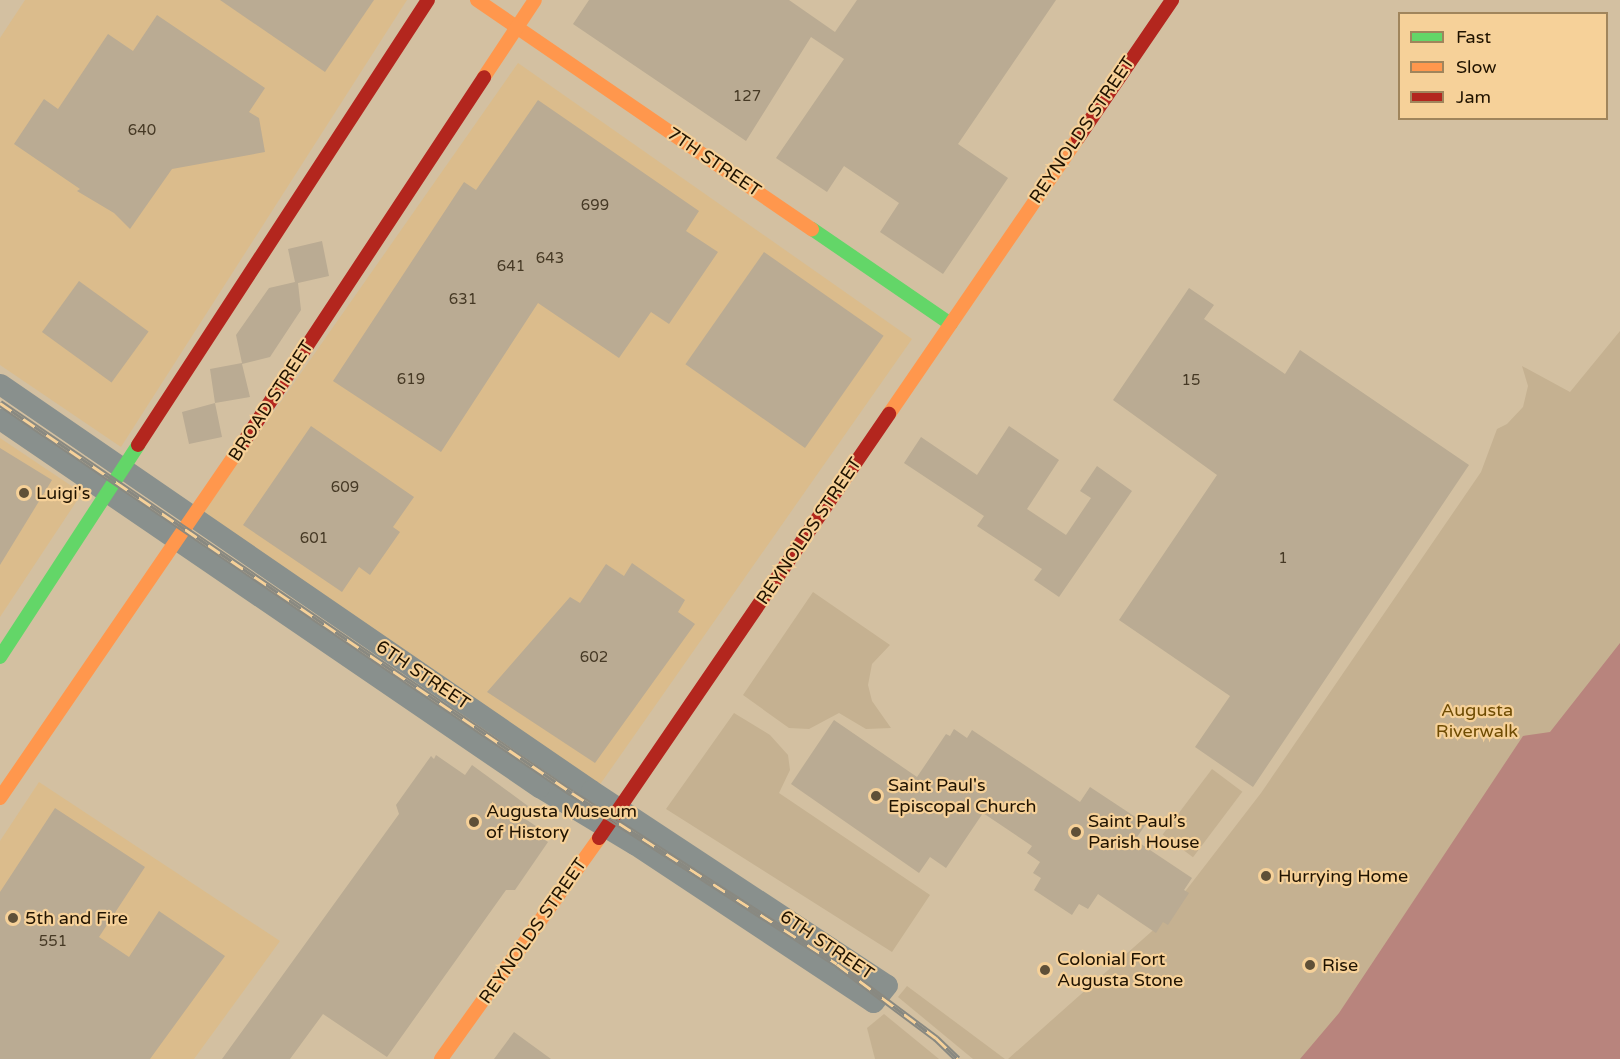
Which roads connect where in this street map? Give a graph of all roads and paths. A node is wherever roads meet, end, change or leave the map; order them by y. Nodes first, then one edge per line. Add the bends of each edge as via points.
1 (428, 0) edge
2 (477, 0) edge
3 (535, 0) edge
4 (1172, 0) edge
5 (516, 27) junction
6 (951, 324) junction
7 (0, 384) edge
8 (0, 419) edge
9 (122, 468) junction
10 (107, 492) junction
11 (193, 517) junction
12 (176, 540) junction
13 (0, 657) edge
14 (0, 798) edge
15 (620, 807) junction
16 (606, 828) junction
17 (441, 1059) edge

1 - 9 main road
2 - 5 main road, 7TH STREET
3 - 5 main road, BROAD STREET
4 - 6 main road, REYNOLDS STREET
5 - 6 main road, 7TH STREET
5 - 11 main road, BROAD STREET
6 - 15 main road, REYNOLDS STREET
7 - 9 street, 6TH STREET
8 - 10 street, 6TH STREET
9 - 10 main road
9 - 11 street, 6TH STREET
10 - 12 street, 6TH STREET
10 - 13 main road
11 - 12 main road, BROAD STREET
11 - 15 street, 6TH STREET
12 - 14 main road, BROAD STREET
12 - 16 street, 6TH STREET via 539,787
15 - 16 main road, REYNOLDS STREET
15 - 16 street, 6TH STREET via 886,985 873,1002
16 - 17 main road, REYNOLDS STREET

